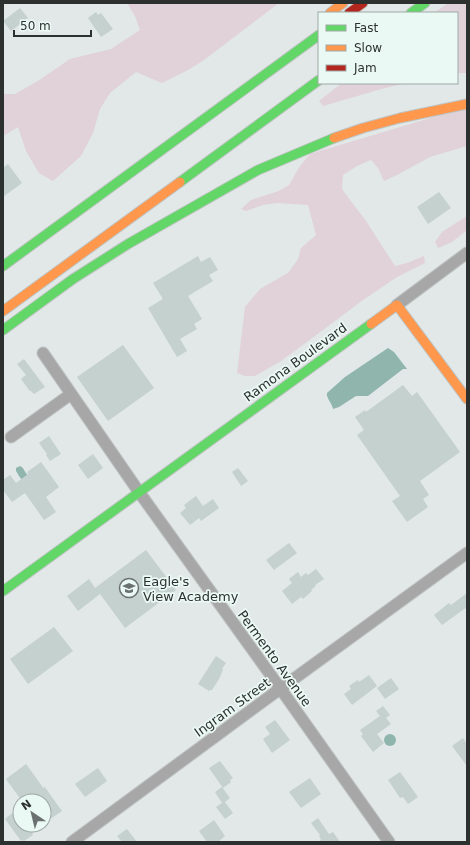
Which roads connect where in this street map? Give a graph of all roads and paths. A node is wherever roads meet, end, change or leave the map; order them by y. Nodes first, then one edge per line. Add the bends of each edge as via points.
1 (343, 3) edge
2 (363, 3) edge
3 (425, 3) edge
4 (331, 12) edge
5 (350, 12) edge
6 (413, 12) edge
7 (318, 36) edge
8 (280, 52) dead end
9 (318, 81) edge
10 (240, 93) junction
11 (467, 104) edge
12 (467, 253) edge
13 (3, 266) edge
14 (397, 305) junction
15 (3, 311) edge
16 (3, 330) edge
17 (43, 353) dead end
18 (71, 394) junction
19 (467, 399) edge
20 (11, 437) dead end
21 (139, 492) junction
22 (467, 553) edge
23 (3, 591) edge
24 (280, 688) junction
25 (72, 842) edge
26 (389, 842) edge

1 - 4 main road
2 - 5 main road
3 - 6 main road
7 - 10 main road
8 - 10 main road
9 - 15 main road
10 - 13 main road
11 - 16 main road via 363,128 258,170 128,244
12 - 14 street, Ramona Boulevard
14 - 19 main road
14 - 21 main road, Ramona Boulevard
17 - 18 street, Permento Avenue
18 - 20 street
18 - 21 street, Permento Avenue
21 - 23 main road, Ramona Boulevard
21 - 24 street, Permento Avenue
22 - 24 street, Ingram Street
24 - 25 street, Ingram Street
24 - 26 street, Permento Avenue

